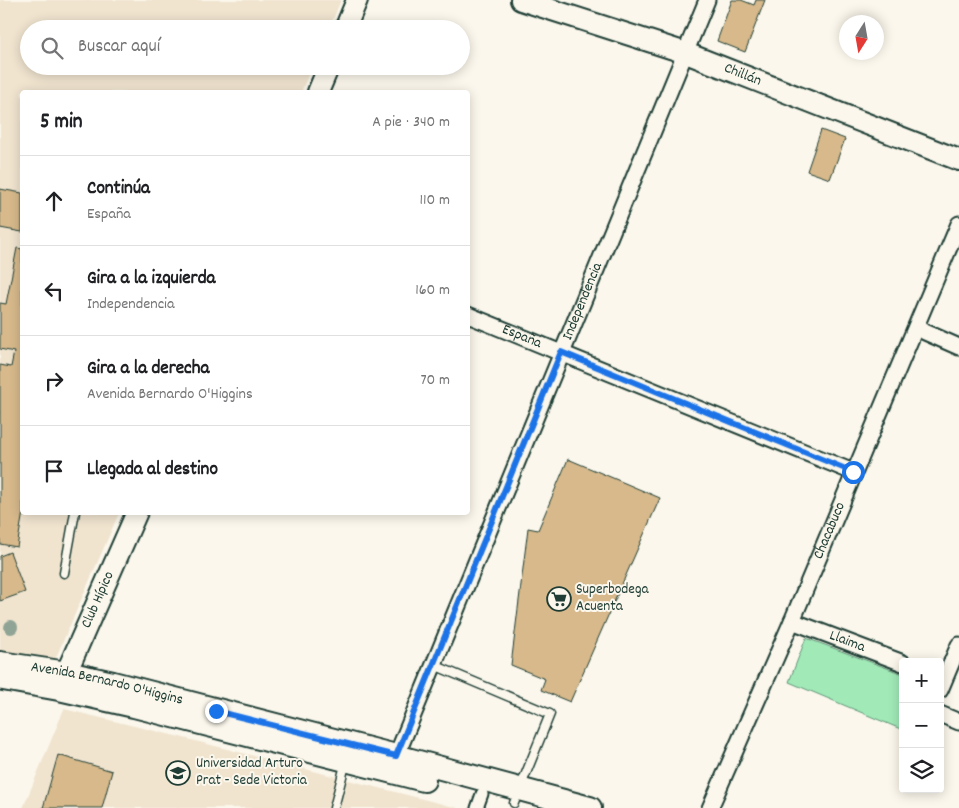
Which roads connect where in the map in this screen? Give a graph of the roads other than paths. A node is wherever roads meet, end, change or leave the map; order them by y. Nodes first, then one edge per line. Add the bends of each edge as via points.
1 (357, 0) edge
2 (521, 0) edge
3 (708, 0) edge
4 (349, 20) edge
5 (686, 53) junction
6 (325, 75) edge
7 (319, 90) edge
8 (959, 160) edge
9 (959, 224) edge
10 (470, 316) edge
11 (916, 328) junction
12 (959, 347) edge
13 (561, 352) junction
14 (853, 472) junction
15 (75, 515) edge
16 (136, 515) edge
17 (64, 573) dead end
18 (792, 621) junction
19 (959, 645) edge
20 (899, 661) edge
21 (0, 663) edge
22 (434, 665) junction
23 (0, 678) edge
24 (944, 679) edge
25 (63, 681) junction
26 (944, 716) edge
27 (959, 722) edge
28 (346, 760) junction
29 (393, 763) junction
30 (522, 800) edge
31 (480, 801) edge
32 (334, 808) edge
33 (590, 808) edge
34 (710, 808) edge

1 - 4 street
2 - 5 street, Chillán
3 - 5 street, Independencia
5 - 8 street, Chillán
5 - 13 street, Independencia
6 - 7 street
9 - 11 street, Chacabuco
10 - 13 street, España
11 - 12 street
11 - 14 street, Chacabuco
13 - 14 street, España
13 - 22 street, Independencia
14 - 18 street, Chacabuco
15 - 17 lane
16 - 25 street, Club Hípico
18 - 20 street, Llaima
18 - 34 street, Chacabuco
19 - 24 street
21 - 25 main road, Avenida Bernardo O'Higgins
22 - 29 street, Independencia
22 - 30 lane via 550,714
23 - 25 main road, Avenida Bernardo O'Higgins
25 - 28 main road, Avenida Bernardo O'Higgins via 134,706
25 - 29 main road, Avenida Bernardo O'Higgins via 155,693
26 - 27 street
28 - 29 main road, Avenida Bernardo O'Higgins
28 - 32 lane
29 - 30 main road, Avenida Bernardo O'Higgins
29 - 31 main road, Avenida Bernardo O'Higgins
30 - 31 main road, Avenida Bernardo O'Higgins
30 - 33 main road, Avenida Bernardo O'Higgins

